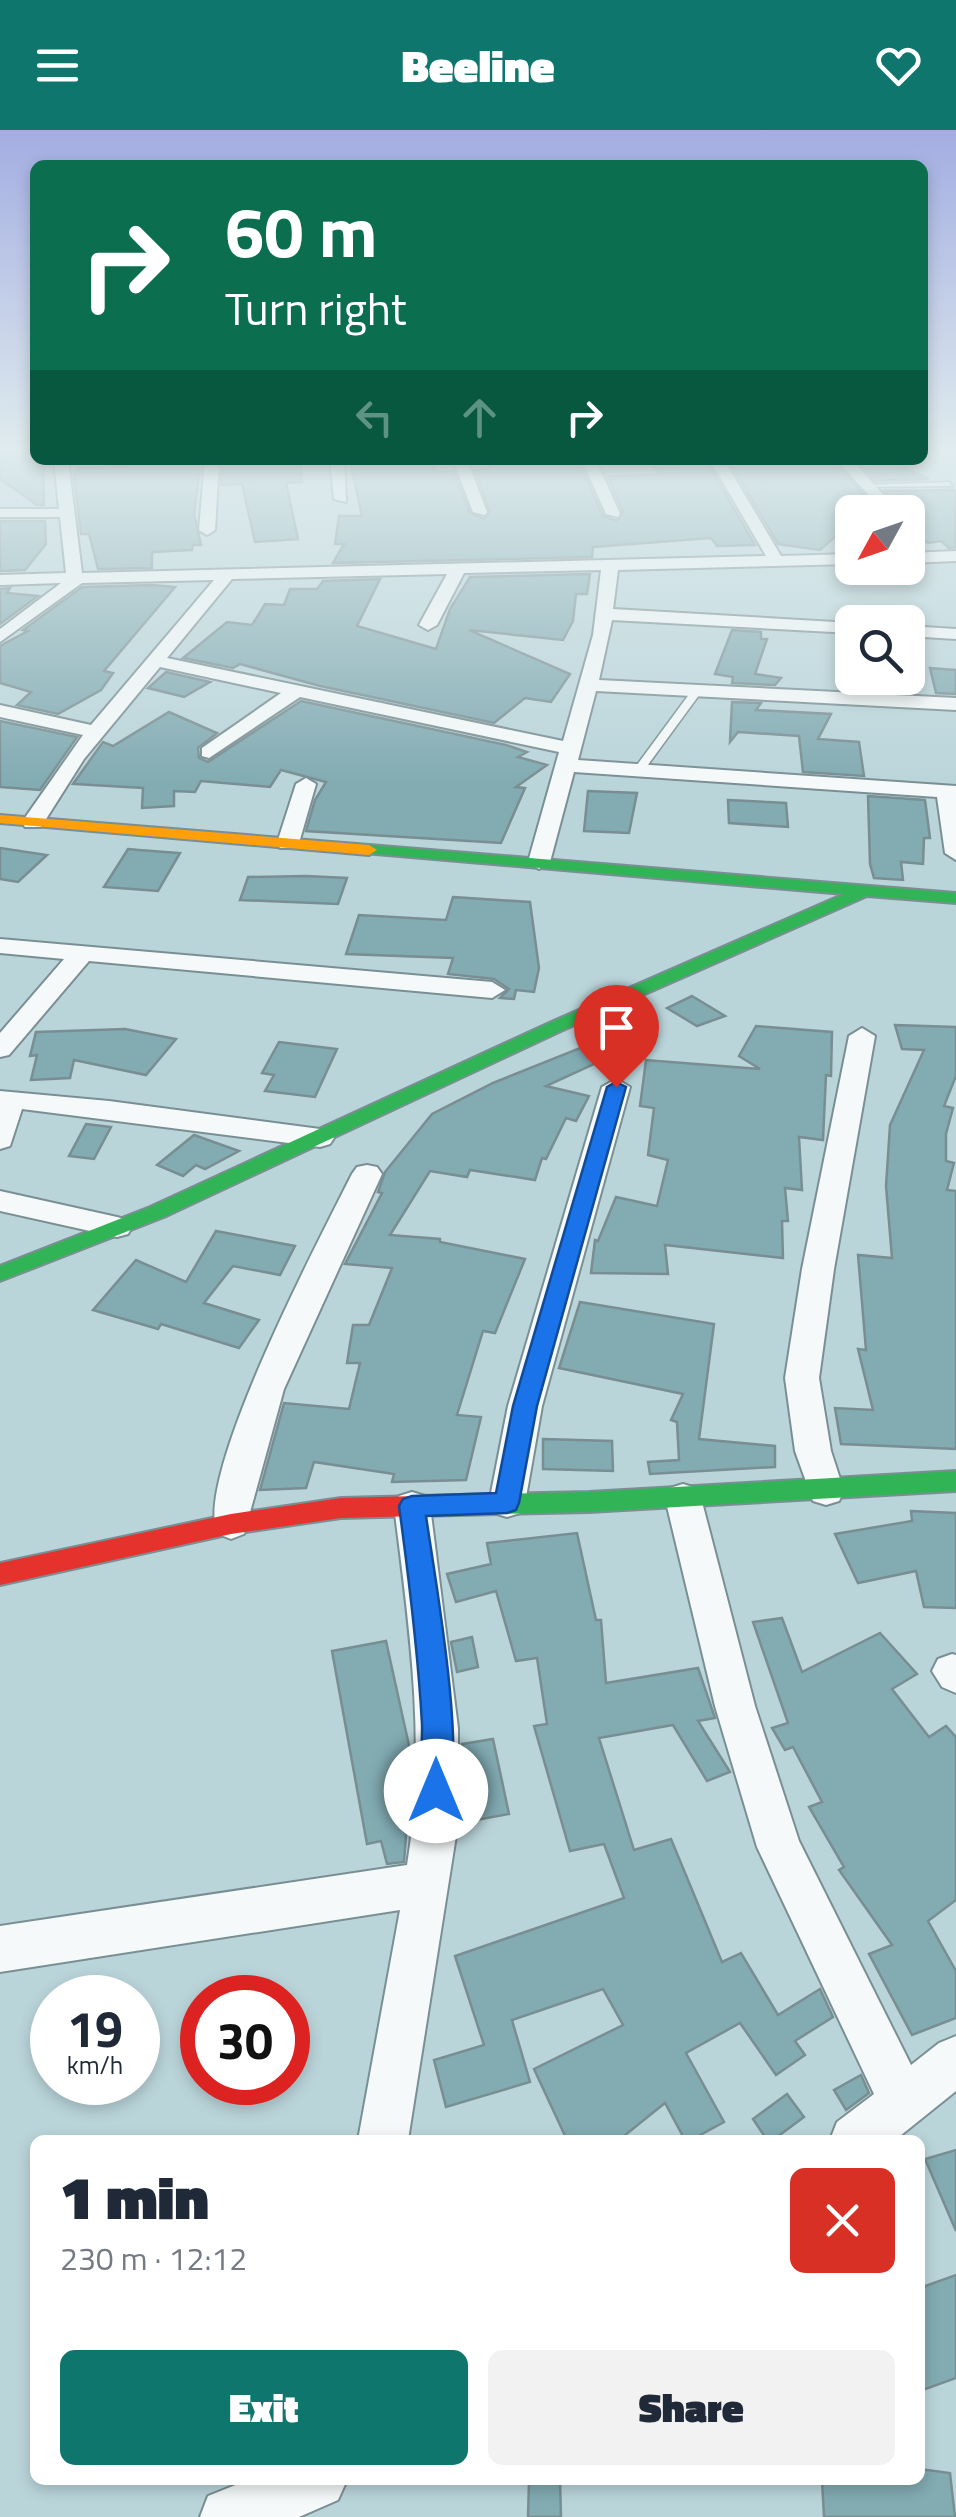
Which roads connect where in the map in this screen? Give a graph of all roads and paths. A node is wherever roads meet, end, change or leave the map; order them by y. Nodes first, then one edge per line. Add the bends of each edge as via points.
1 (72, 561) edge
2 (800, 561) edge
3 (778, 562) joint
4 (610, 565) junction
5 (458, 570) junction
6 (225, 577) junction
7 (0, 580) edge
8 (75, 581) junction
9 (606, 614) junction
10 (428, 626) dead end
11 (835, 627) edge
12 (925, 632) edge
13 (956, 634) edge
14 (0, 637) edge
15 (158, 660) junction
16 (588, 685) junction
17 (697, 691) junction
18 (296, 692) junction
19 (907, 695) edge
20 (908, 701) junction
21 (956, 704) edge
22 (0, 710) edge
23 (96, 732) junction
24 (209, 752) dead end
25 (568, 757) junction
26 (638, 772) junction
27 (306, 784) dead end
28 (952, 792) edge
29 (0, 819) edge
30 (33, 822) junction
31 (288, 843) junction
32 (956, 853) edge
33 (539, 862) junction
34 (867, 889) junction
35 (956, 898) edge
36 (0, 946) edge
37 (83, 953) junction
38 (492, 990) dead end
39 (862, 1036) dead end
40 (0, 1049) edge
41 (616, 1087) dead end
42 (6, 1100) edge
43 (320, 1138) junction
44 (0, 1140) edge
45 (367, 1174) dead end
46 (0, 1201) edge
47 (117, 1228) junction
48 (0, 1274) edge
49 (956, 1481) edge
50 (826, 1491) junction
51 (683, 1498) junction
52 (507, 1503) junction
53 (412, 1506) junction
54 (231, 1524) junction
55 (0, 1574) edge
56 (426, 1884) junction
57 (0, 1950) edge
58 (956, 2060) edge
59 (902, 2099) junction
60 (383, 2135) edge
61 (861, 2135) edge
62 (314, 2490) edge
63 (230, 2517) edge

1 - 8 street
2 - 3 street
3 - 4 street
4 - 5 street
4 - 9 street
5 - 6 street
5 - 10 street
6 - 8 street
6 - 15 street
7 - 8 street
8 - 14 street
9 - 11 street
9 - 16 street
12 - 13 street
15 - 18 street
15 - 23 street
16 - 17 street
16 - 25 street
17 - 20 street
17 - 26 lane
18 - 24 street
18 - 25 street
19 - 20 street
20 - 21 street
22 - 23 street
23 - 30 street
25 - 26 street
25 - 33 street
26 - 28 street
27 - 31 street
28 - 32 street
29 - 30 street
30 - 31 street
31 - 33 street
33 - 34 street
34 - 35 street
34 - 43 street
36 - 37 street
37 - 38 street
37 - 40 street
39 - 50 street via 802,1378
41 - 52 street via 525,1406
42 - 43 street
42 - 44 street
43 - 47 street
45 - 54 street via 252,1428
46 - 47 street
47 - 48 street
49 - 50 street
50 - 51 street
51 - 52 street
51 - 59 street via 734,1706 779,1847
52 - 53 street
53 - 54 street via 341,1508
53 - 56 street via 437,1728 436,1823
54 - 55 street
56 - 57 street
56 - 60 street
58 - 59 street
59 - 61 street
62 - 63 street

